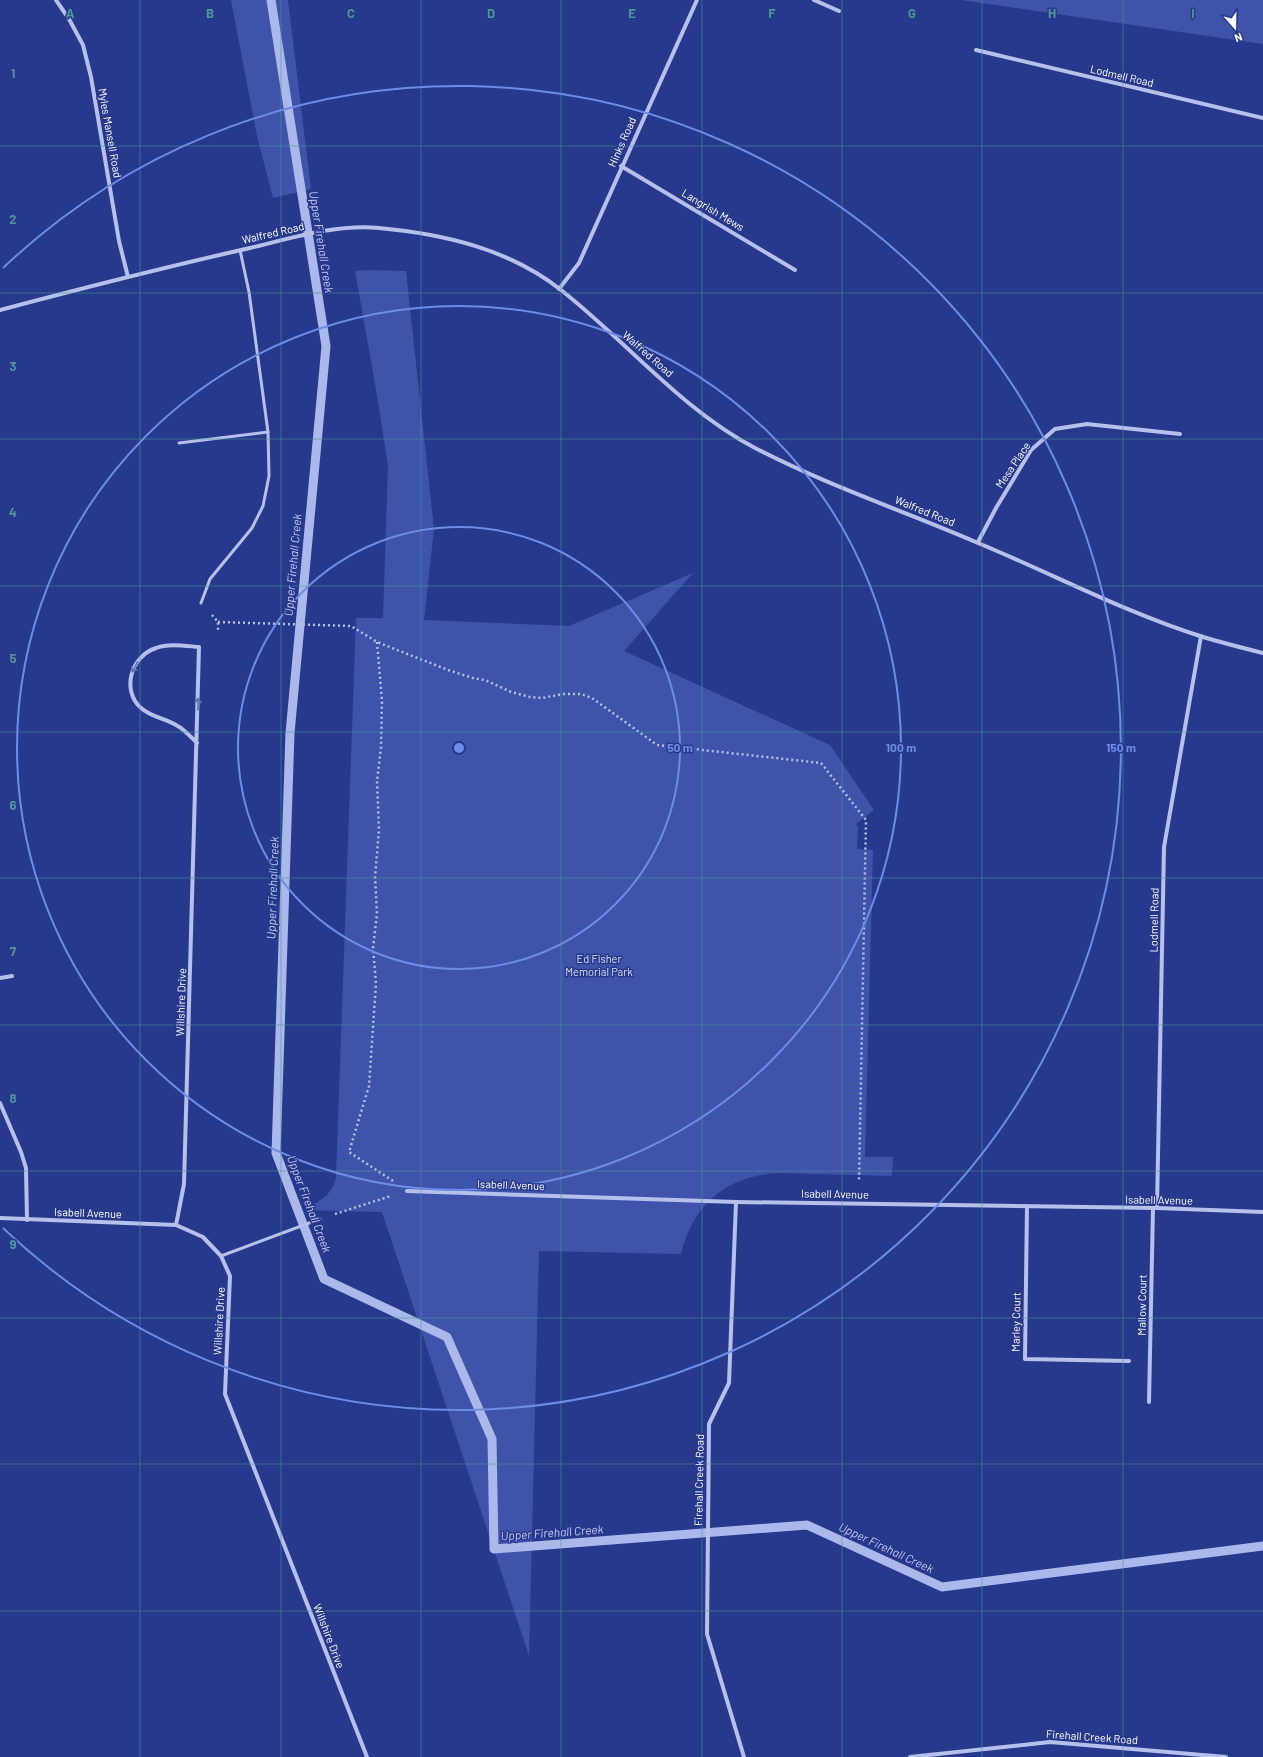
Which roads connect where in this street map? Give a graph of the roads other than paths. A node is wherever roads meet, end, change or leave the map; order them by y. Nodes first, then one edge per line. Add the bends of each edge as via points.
1 (56, 0) edge
2 (697, 0) edge
3 (814, 0) edge
4 (839, 11) dead end
5 (976, 50) dead end
6 (1263, 118) edge
7 (621, 166) junction
8 (240, 250) junction
9 (795, 270) dead end
10 (128, 277) junction
11 (559, 289) junction
12 (0, 310) edge
13 (268, 432) junction
14 (1180, 434) dead end
15 (179, 443) dead end
16 (978, 542) junction
17 (201, 603) dead end
18 (1201, 636) junction
19 (1263, 653) edge
20 (197, 743) junction
21 (12, 976) dead end
22 (0, 978) edge
23 (0, 1103) edge
24 (407, 1191) road end
25 (736, 1202) junction
26 (1027, 1206) junction
27 (1155, 1208) junction
28 (1263, 1212) edge
29 (0, 1218) edge
30 (320, 1219) road end
31 (27, 1220) junction
32 (176, 1225) junction
33 (221, 1256) junction
34 (1128, 1361) dead end
35 (1149, 1402) dead end
36 (367, 1757) edge
37 (744, 1757) edge
38 (910, 1757) edge
39 (1226, 1757) edge

1 - 10 street, Myles Mansell Road via 83,44 90,71 119,241
2 - 7 street, Hinks Road
3 - 4 street
5 - 6 street, Lodmell Road
7 - 9 street, Langrish Mews
7 - 11 street, Hinks Road via 578,263
8 - 10 street, Walfred Road
8 - 11 street, Walfred Road via 331,230 376,228 445,236 487,249 517,262
8 - 13 lane via 249,292
10 - 12 street, Walfred Road
11 - 16 street, Walfred Road via 701,413 748,444 809,474
13 - 15 lane
13 - 17 lane via 269,476 263,506 252,528 210,579
14 - 16 street, Mesa Place via 1087,424 1055,429 1032,450
16 - 18 street, Walfred Road via 1133,610
18 - 19 street, Walfred Road
18 - 27 street, Lodmell Road via 1164,848
20 -> 20 street, Willshire Drive via 199,647 156,648 143,655 134,666 130,680 132,694 139,707 151,716 165,719 178,726
20 - 32 street, Willshire Drive via 184,1184
21 - 22 street
23 - 31 street via 26,1168
24 - 25 street, Isabell Avenue
25 - 26 street, Isabell Avenue
25 - 37 street, Firehall Creek Road via 729,1383 709,1424 707,1634
26 - 27 street, Isabell Avenue
26 - 34 street, Marley Court via 1024,1359
27 - 28 street, Isabell Avenue
27 - 35 street, Mallow Court
29 - 31 street, Isabell Avenue
30 - 33 lane
31 - 32 street, Isabell Avenue
32 - 33 street, Willshire Drive via 202,1237
33 - 36 street, Willshire Drive via 230,1276 225,1394
38 - 39 street, Firehall Creek Road via 1050,1742

